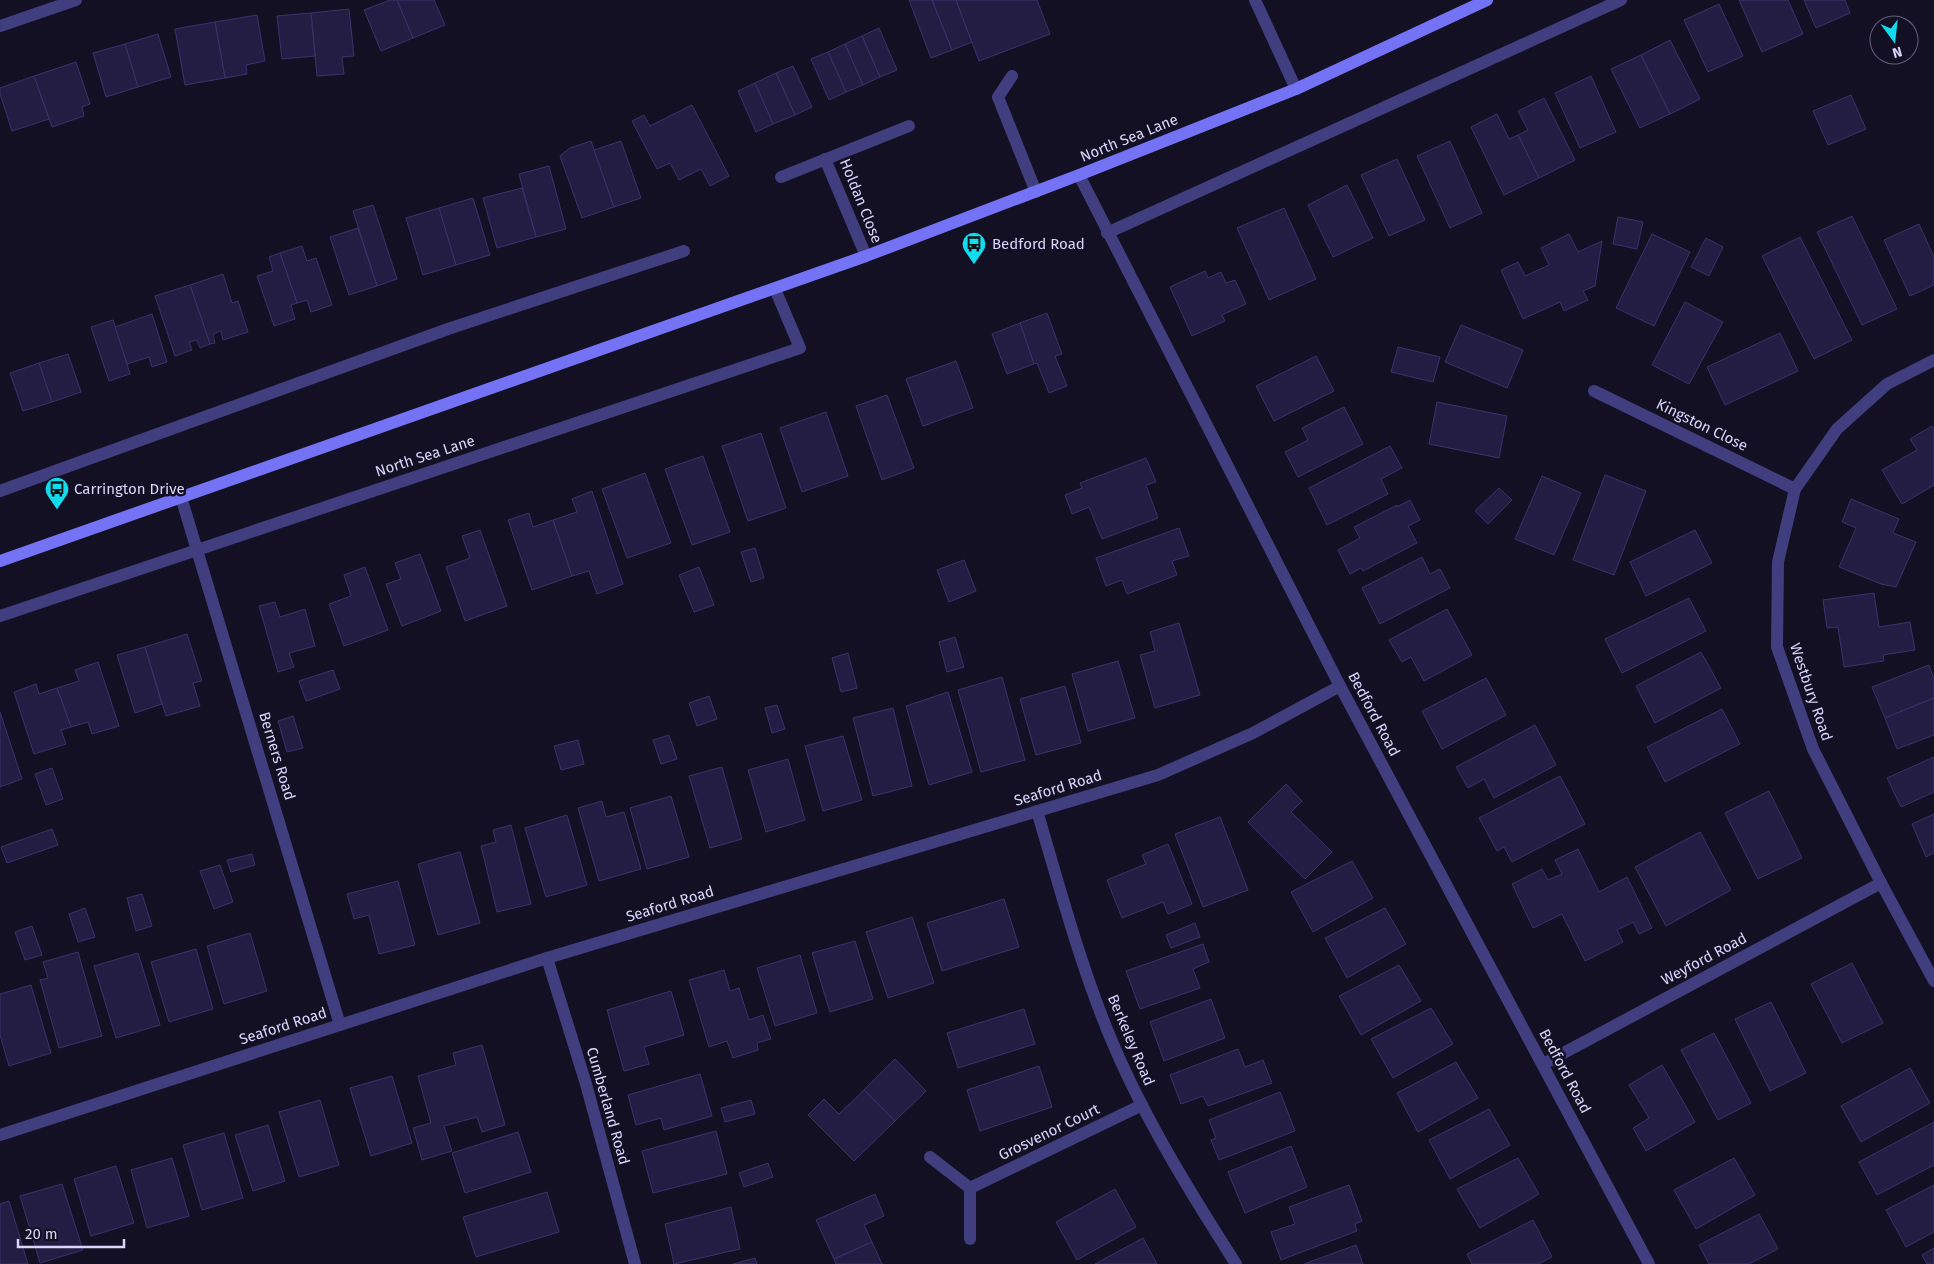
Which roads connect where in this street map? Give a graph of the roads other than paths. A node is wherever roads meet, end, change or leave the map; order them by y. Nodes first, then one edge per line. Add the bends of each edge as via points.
1 (76, 0) edge
2 (1255, 0) edge
3 (1487, 0) edge
4 (1621, 0) edge
5 (0, 26) edge
6 (1012, 76) dead end
7 (1296, 89) junction
8 (908, 126) dead end
9 (825, 159) junction
10 (1079, 176) junction
11 (782, 177) dead end
12 (1036, 192) junction
13 (1107, 233) junction
14 (684, 251) dead end
15 (866, 256) junction
16 (776, 289) junction
17 (1934, 360) edge
18 (1594, 391) dead end
19 (1795, 489) junction
20 (0, 490) edge
21 (181, 497) junction
22 (197, 549) junction
23 (0, 561) edge
24 (0, 616) edge
25 (1340, 686) junction
26 (1037, 811) junction
27 (1881, 883) junction
28 (546, 958) junction
29 (1934, 981) edge
30 (340, 1025) junction
31 (1543, 1064) junction
32 (1142, 1105) junction
33 (0, 1135) edge
34 (930, 1157) dead end
35 (970, 1188) junction
36 (970, 1239) dead end
37 (635, 1264) edge
38 (1236, 1264) edge
39 (1649, 1264) edge

1 - 5 street
2 - 7 street
3 - 7 street, North Sea Lane
4 - 13 street
6 - 12 street via 998,97
7 - 10 street, North Sea Lane
8 - 9 street, Holdan Close
9 - 11 street, Holdan Close
9 - 15 street, Holdan Close
10 - 12 street, North Sea Lane
10 - 13 street, Bedford Road
12 - 15 street, North Sea Lane
13 - 25 street, Bedford Road
14 - 20 street via 448,329
15 - 16 street, North Sea Lane
16 - 21 street, North Sea Lane
16 - 22 street, North Sea Lane via 800,348
17 - 19 street, Westbury Road via 1887,384 1837,429
18 - 19 street, Kingston Close
19 - 27 street, Westbury Road via 1778,562 1777,647 1813,749
21 - 22 street, Berners Road
21 - 23 street, North Sea Lane
22 - 24 street, North Sea Lane
22 - 30 street, Berners Road
25 - 26 street, Seaford Road via 1253,733 1158,775
25 - 31 street, Bedford Road
26 - 28 street, Seaford Road
26 - 32 street, Berkeley Road via 1082,964 1111,1039
27 - 29 street, Westbury Road
27 - 31 street, Weyford Road
28 - 30 street, Seaford Road
28 - 37 street, Cumberland Road via 586,1084
30 - 33 street, Seaford Road
31 - 39 street, Bedford Road
32 - 35 street, Grosvenor Court
32 - 38 street, Berkeley Road
34 - 35 street
35 - 36 street

